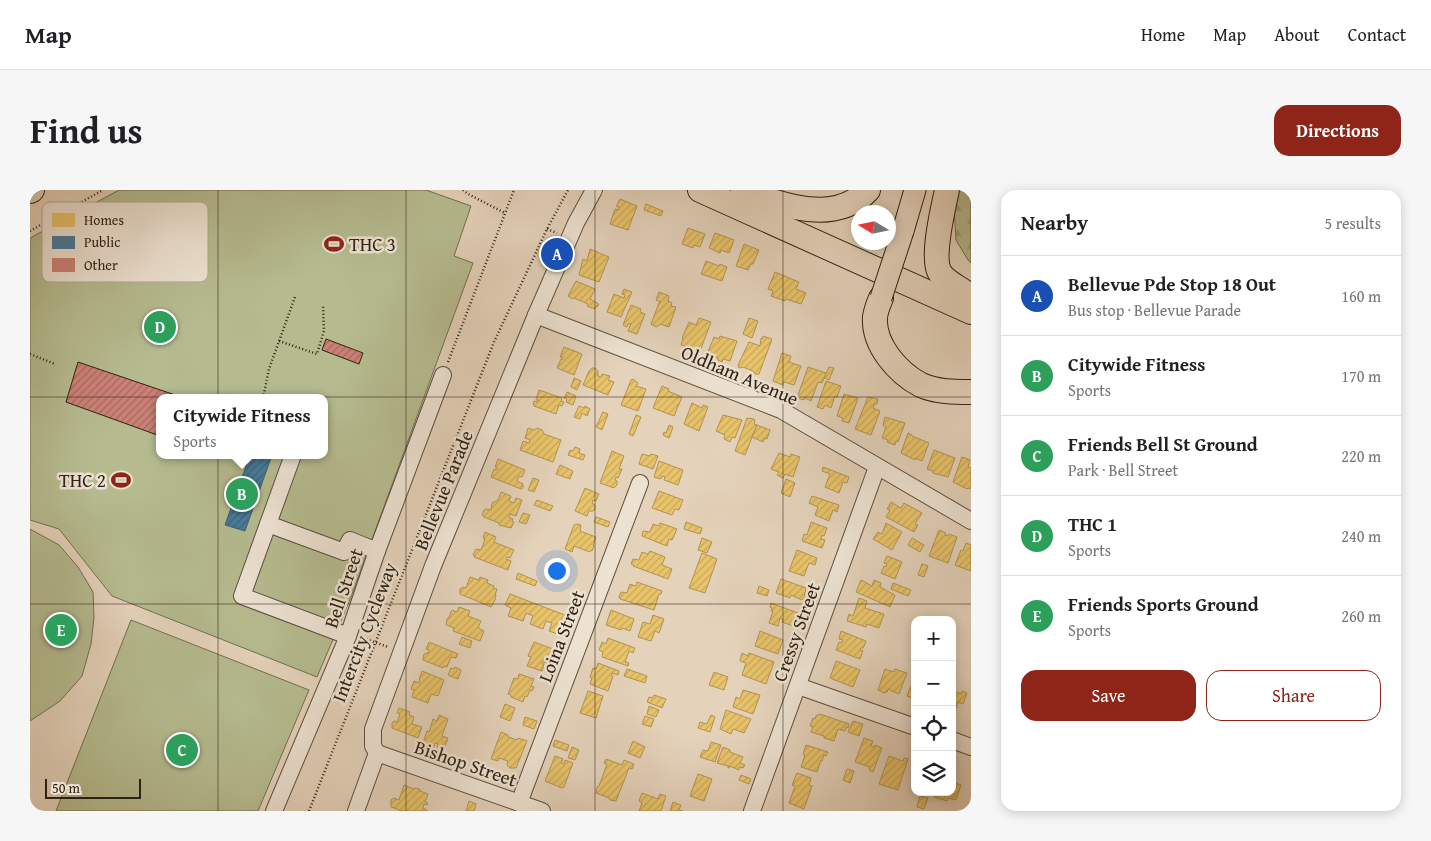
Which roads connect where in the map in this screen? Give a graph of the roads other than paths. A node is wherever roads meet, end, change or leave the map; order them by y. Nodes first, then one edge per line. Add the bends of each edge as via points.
1 (594, 190) edge
2 (700, 190) edge
3 (868, 190) edge
4 (915, 190) edge
5 (948, 190) edge
6 (740, 191) edge
7 (881, 298) junction
8 (968, 300) edge
9 (536, 315) junction
10 (971, 374) edge
11 (443, 375) road end
12 (971, 392) edge
13 (292, 459) edge
14 (876, 467) junction
15 (640, 483) dead end
16 (971, 521) edge
17 (268, 524) junction
18 (377, 551) junction
19 (353, 636) junction
20 (798, 686) junction
21 (911, 726) edge
22 (956, 741) edge
23 (971, 747) edge
24 (377, 753) junction
25 (519, 803) junction
26 (274, 811) edge
27 (356, 811) edge
28 (542, 811) edge
29 (752, 811) edge

1 - 9 street, Bellevue Parade via 572,231
2 - 8 highway
3 - 6 highway via 852,204 817,210 797,208
4 - 7 main road, bridge
5 - 8 highway via 940,222 937,262 939,272
6 - 8 highway
7 - 10 highway via 889,340 911,368 939,382 952,383
7 - 12 highway via 876,325 892,362 922,385 939,391
9 - 14 street, Oldham Avenue via 781,410
9 - 24 street, Bellevue Parade via 433,566 372,730
11 - 18 street, Bell Street
13 - 17 street
14 - 16 street, Oldham Avenue
14 - 20 street, Cressy Street
15 - 25 street, Loina Street
17 - 18 street via 344,552 350,540
17 - 19 street via 242,596
18 - 19 street, Bell Street
19 - 26 street, Bell Street
20 - 21 street
20 - 29 street, Cressy Street
22 - 23 street
24 - 25 street, Bishop Street
24 - 27 street
25 - 28 street, Bishop Street

